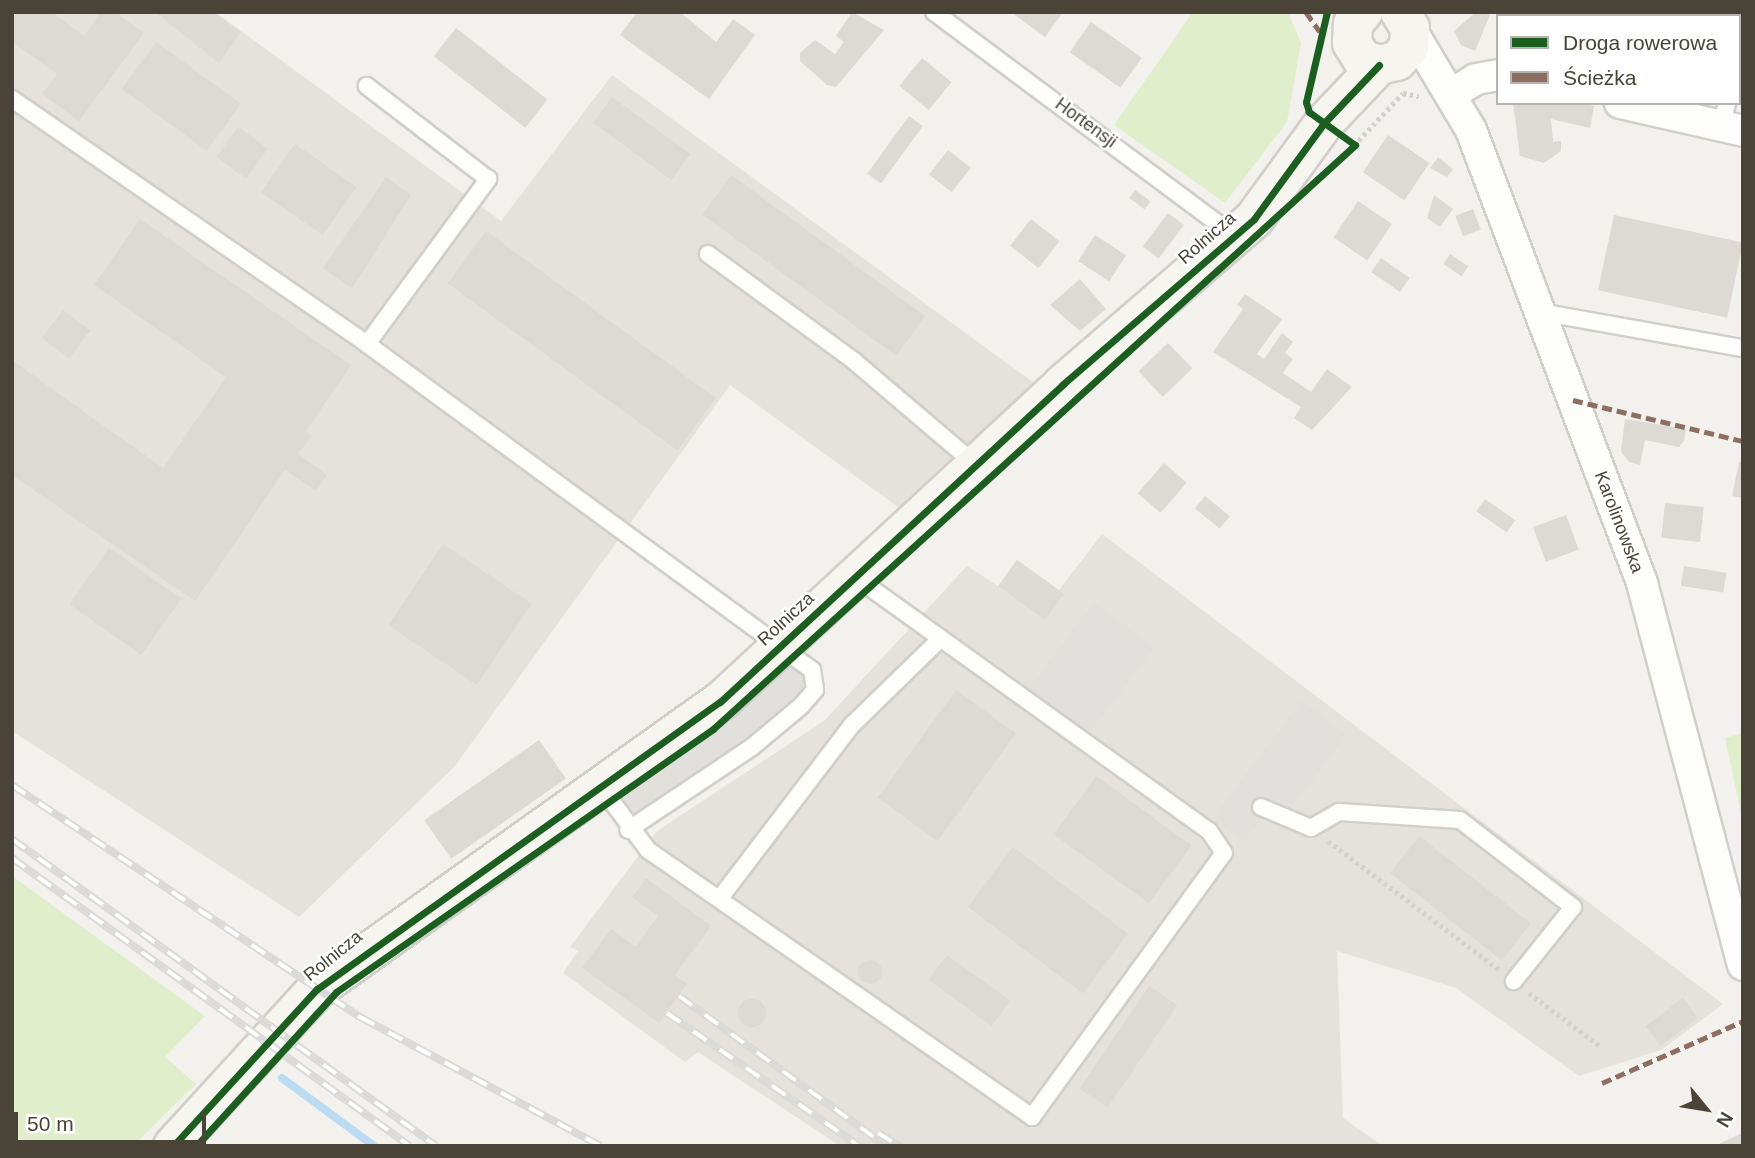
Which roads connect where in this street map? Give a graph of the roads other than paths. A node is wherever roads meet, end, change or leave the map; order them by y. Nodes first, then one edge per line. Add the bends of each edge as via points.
1 (934, 12) edge
2 (1403, 16) edge
3 (1366, 36) edge
4 (1496, 75) edge
5 (367, 86) dead end
6 (1452, 94) junction
7 (12, 99) edge
8 (1633, 105) edge
9 (1731, 120) edge
10 (1235, 236) junction
11 (708, 254) dead end
12 (1540, 313) junction
13 (367, 344) junction
14 (1743, 348) edge
15 (976, 465) junction
16 (855, 577) junction
17 (938, 641) junction
18 (781, 645) junction
19 (601, 787) junction
20 (1261, 807) dead end
21 (628, 830) junction
22 (720, 898) junction
23 (1743, 965) edge
24 (1514, 981) road end
25 (173, 1146) edge

1 - 10 lane, Hortensji
2 - 3 street, Rolnicza via 1404,55
2 - 6 street, Karolinowska
3 - 6 street
3 - 10 street, Rolnicza via 1324,123 1276,193
4 - 6 street via 1476,79
5 - 13 lane via 488,179
6 - 12 street, Karolinowska
7 - 13 lane
8 - 9 street
10 - 15 street, Rolnicza
11 - 15 lane via 854,361
12 - 14 lane
12 - 23 street, Karolinowska via 1642,583
13 - 18 lane
15 - 16 street, Rolnicza
16 - 17 lane
16 - 18 street, Rolnicza
17 - 22 lane via 852,725
17 - 22 lane via 1209,831 1224,853 1032,1117
18 - 19 street, Rolnicza via 705,715
18 - 21 lane via 818,677 816,690 752,747
19 - 21 lane
19 - 25 street, Rolnicza via 317,989
20 - 24 lane via 1311,828 1339,812 1460,820 1573,907
21 - 22 lane

